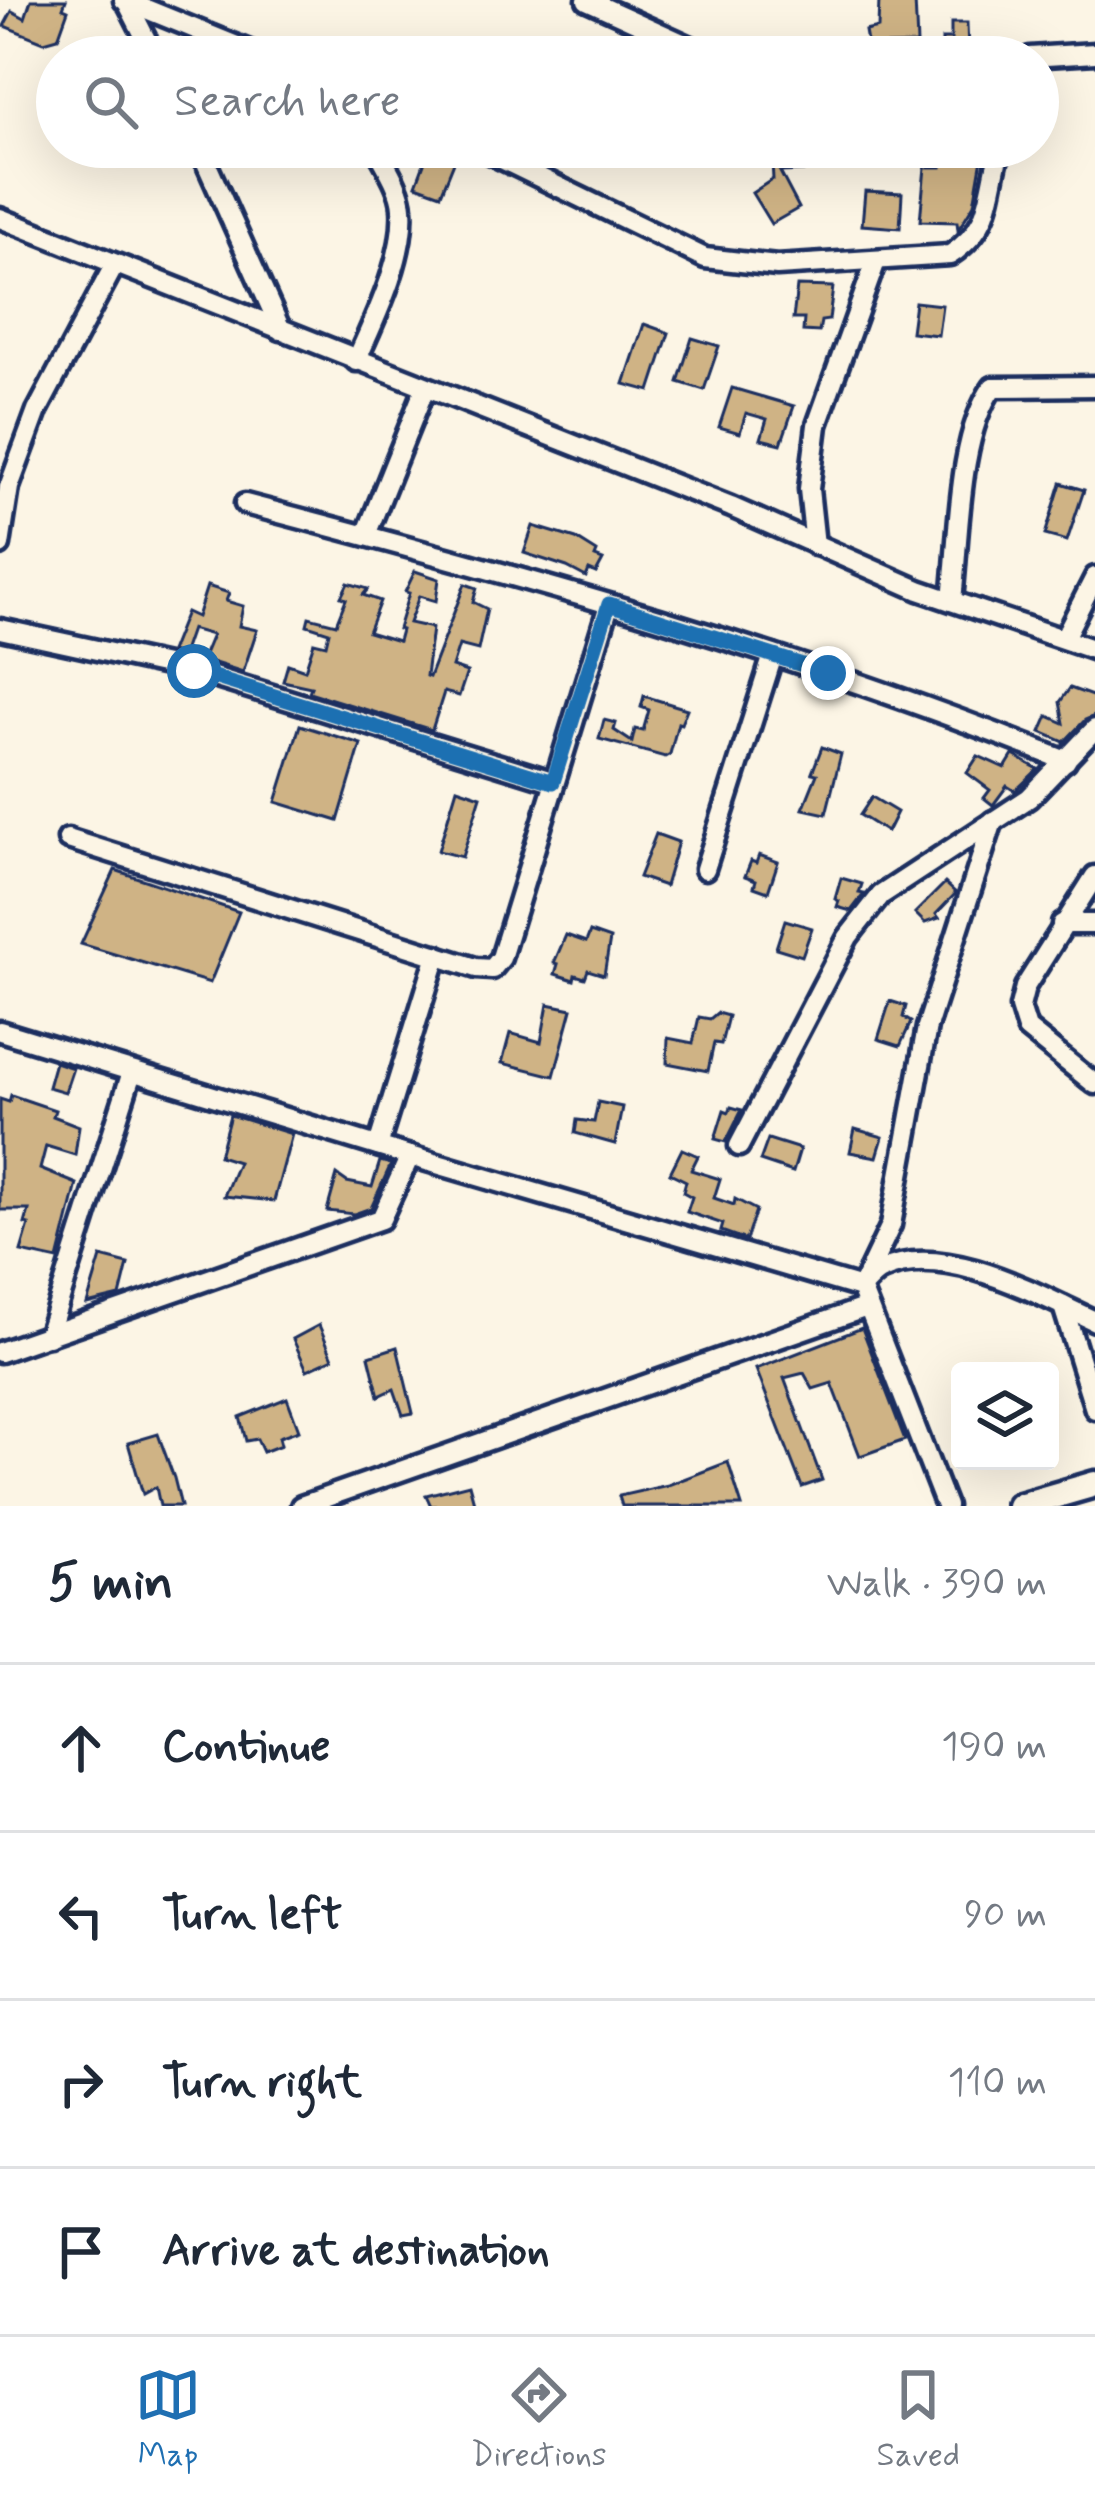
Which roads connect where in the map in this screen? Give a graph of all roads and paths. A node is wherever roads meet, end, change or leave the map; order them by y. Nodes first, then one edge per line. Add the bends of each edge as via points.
1 (125, 0) edge
2 (587, 0) edge
3 (144, 36) edge
4 (213, 36) edge
5 (667, 36) edge
6 (1095, 53) edge
7 (1059, 55) edge
8 (208, 168) edge
9 (386, 168) edge
10 (521, 168) edge
11 (996, 168) edge
12 (0, 218) edge
13 (876, 261) junction
14 (115, 264) junction
15 (281, 330) junction
16 (356, 361) junction
17 (1095, 386) edge
18 (425, 388) junction
19 (244, 504) dead end
20 (366, 536) junction
21 (0, 544) edge
22 (815, 545) junction
23 (1095, 577) edge
24 (952, 600) junction
25 (609, 604) junction
26 (0, 629) edge
27 (1064, 638) junction
28 (1095, 650) edge
29 (773, 656) junction
30 (1095, 729) edge
31 (1066, 761) junction
32 (553, 782) junction
33 (993, 821) junction
34 (68, 839) dead end
35 (704, 869) dead end
36 (1095, 876) edge
37 (1063, 924) junction
38 (1095, 924) edge
39 (437, 955) junction
40 (0, 1031) edge
41 (133, 1072) junction
42 (1095, 1084) edge
43 (377, 1146) junction
44 (739, 1146) dead end
45 (410, 1156) junction
46 (864, 1298) junction
47 (1064, 1306) junction
48 (1095, 1322) edge
49 (48, 1336) junction
50 (0, 1352) edge
51 (1095, 1409) edge
52 (1095, 1484) edge
53 (302, 1506) edge
54 (946, 1506) edge
55 (1018, 1506) edge

1 - 3 street
1 - 4 street
2 - 5 street
6 - 7 street
8 - 15 street
9 - 16 street via 402,203 401,233
10 - 13 street via 705,257 777,266
11 - 13 street via 973,240 950,255
12 - 14 street
13 - 22 street via 817,425 809,490
14 - 15 street
14 - 21 street via 37,411 9,487
15 - 16 street
16 - 18 street
17 - 24 street via 993,387 981,403 968,440
18 - 20 street
18 - 22 street
19 - 20 street
20 - 25 street
22 - 24 street
23 - 27 street
24 - 27 street
25 - 29 street
25 - 32 street
26 - 32 street via 194,671
27 - 28 street
29 - 31 street
29 - 35 street
30 - 31 street
31 - 33 street
32 - 39 street via 501,958 492,969
33 - 44 street via 881,895 848,937
33 - 46 street via 927,1027 890,1225
34 - 39 street
36 - 37 street
37 - 38 street
37 - 42 street via 1020,1007 1028,1029
39 - 43 street
40 - 41 street
41 - 43 street
41 - 49 street
43 - 45 street
45 - 46 street
45 - 49 street via 381,1220
46 - 47 street via 880,1270 925,1260 1004,1279
46 - 53 street
46 - 54 street
47 - 48 street
47 - 51 street
49 - 50 street
52 - 55 main road

